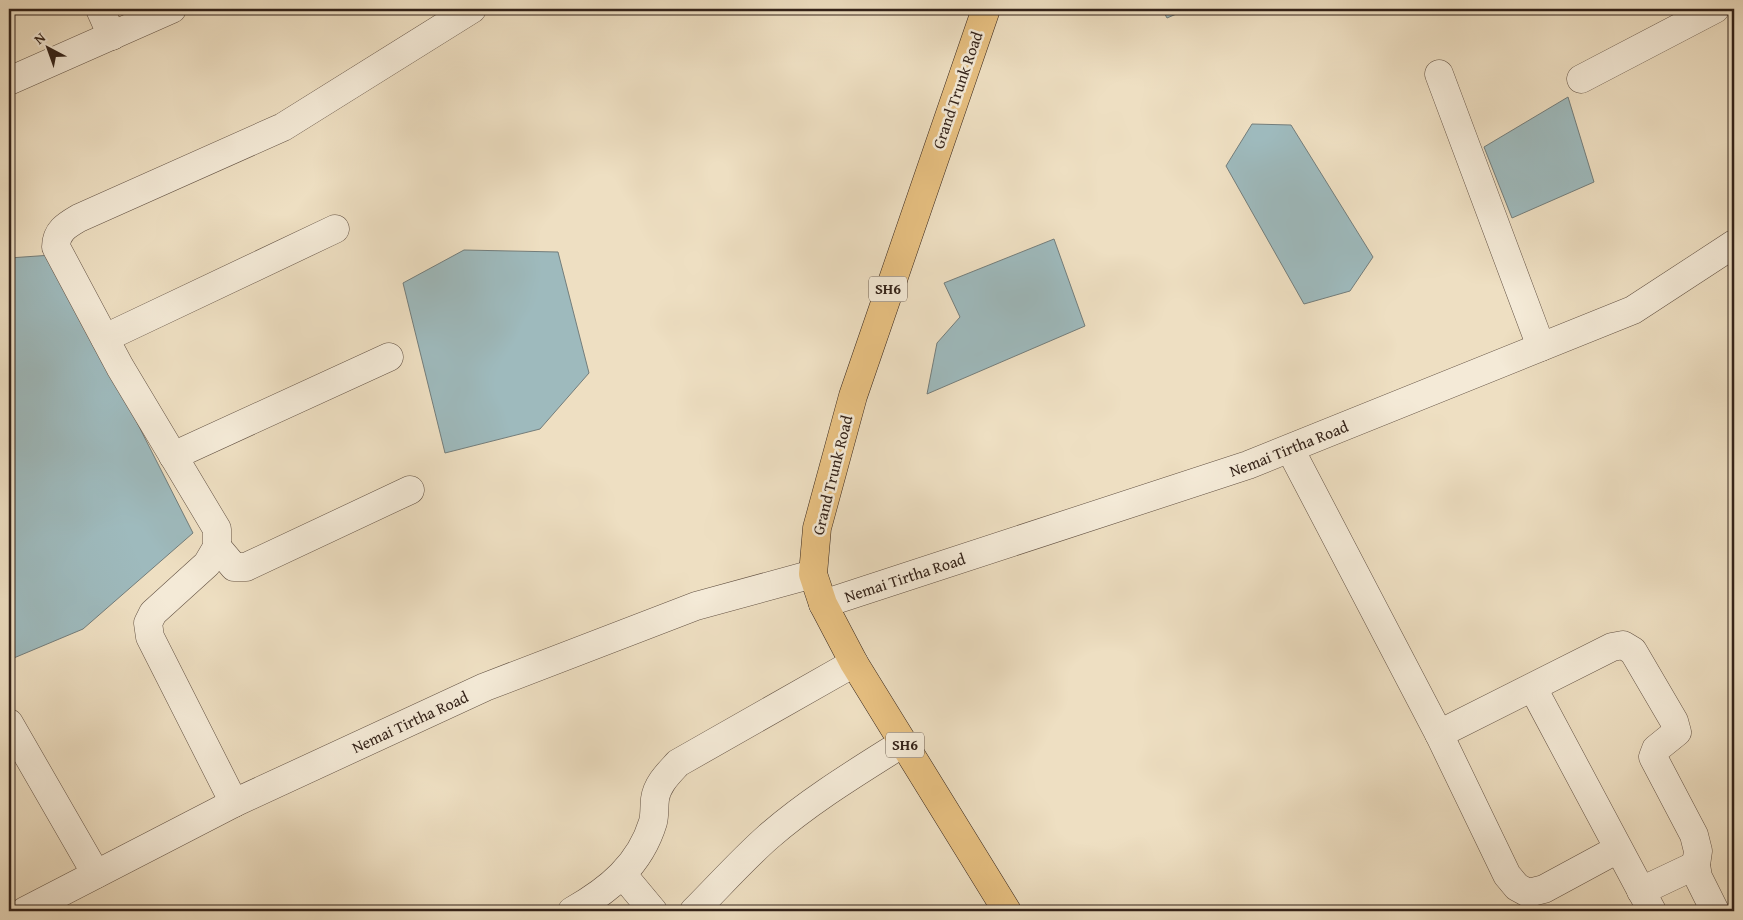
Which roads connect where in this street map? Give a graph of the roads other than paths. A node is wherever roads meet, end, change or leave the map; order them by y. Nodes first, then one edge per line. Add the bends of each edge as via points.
1 (100, 9) edge
2 (172, 9) edge
3 (472, 9) edge
4 (986, 9) edge
5 (1715, 9) edge
6 (112, 36) junction
7 (1439, 74) dead end
8 (1581, 79) dead end
9 (9, 82) edge
10 (335, 229) dead end
11 (1734, 244) edge
12 (105, 338) junction
13 (1541, 347) junction
14 (389, 357) dead end
15 (1290, 448) junction
16 (173, 456) junction
17 (410, 490) dead end
18 (217, 548) junction
19 (813, 574) junction
20 (823, 604) junction
21 (854, 663) junction
22 (1533, 688) junction
23 (9, 723) edge
24 (1439, 734) junction
25 (903, 743) junction
26 (234, 803) junction
27 (1618, 849) junction
28 (1696, 865) junction
29 (96, 874) junction
30 (623, 875) junction
31 (1646, 901) edge
32 (25, 911) edge
33 (572, 911) edge
34 (653, 911) edge
35 (694, 911) edge
36 (1007, 911) edge
37 (1715, 911) edge

1 - 6 street
2 - 6 street
3 - 12 street via 283,127 66,225 58,235 56,247
4 - 19 main road, Grand Trunk Road / SH6 via 853,396 816,528
5 - 8 street
6 - 9 street
7 - 13 street
10 - 12 street
11 - 13 street, Nemai Tirtha Road via 1633,310
12 - 16 street
13 - 15 street, Nemai Tirtha Road
14 - 16 street
15 - 20 street, Nemai Tirtha Road via 1248,465
15 - 24 street
16 - 18 street via 217,529
17 - 18 street via 246,567 234,567
18 - 26 street via 207,564 153,612 148,630
19 - 20 main road, Grand Trunk Road / SH6
19 - 26 street, Nemai Tirtha Road via 696,606 596,643 485,688
20 - 21 main road, Grand Trunk Road / SH6
21 - 25 main road, Grand Trunk Road / SH6
21 - 30 street via 678,763 664,779 655,797 651,828 636,859
22 - 24 street
22 - 27 street
22 - 28 street via 1612,647 1623,645 1633,651 1677,732 1656,748 1653,757 1694,835 1698,851
23 - 29 street
24 - 27 street via 1508,875 1517,887 1528,893 1544,889
25 - 35 street via 824,793 766,838
25 - 36 main road, Grand Trunk Road / SH6
26 - 29 street, Nemai Tirtha Road
27 - 31 street
28 - 31 street
28 - 37 street via 1698,878
29 - 32 street, Nemai Tirtha Road
30 - 33 street
30 - 34 street

